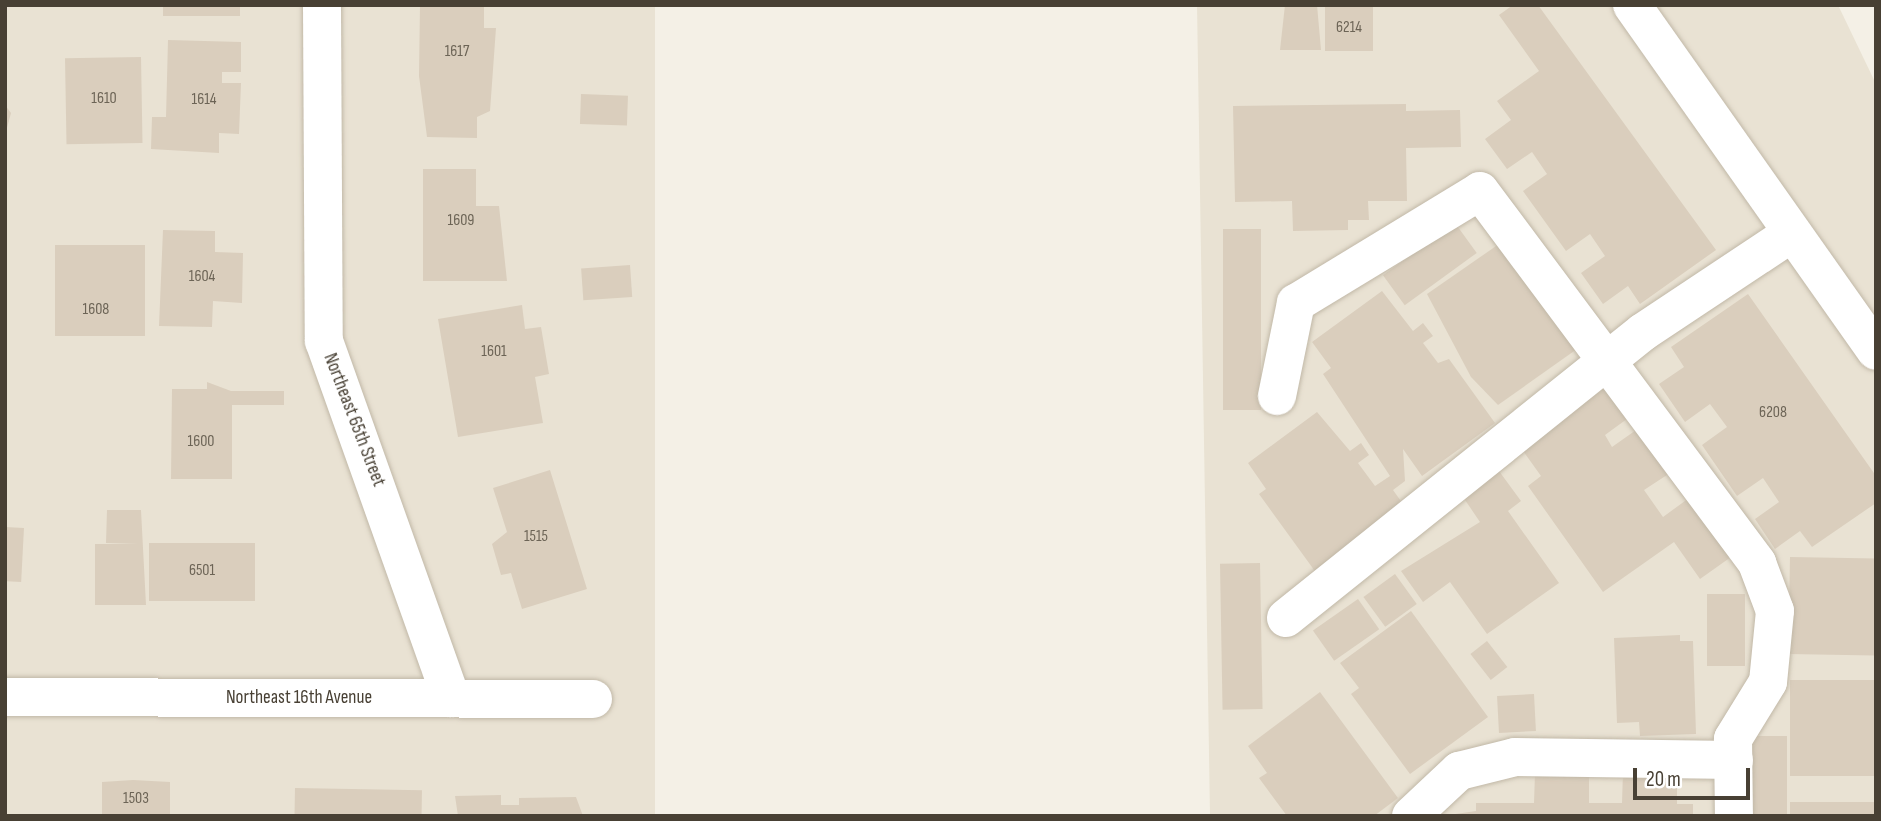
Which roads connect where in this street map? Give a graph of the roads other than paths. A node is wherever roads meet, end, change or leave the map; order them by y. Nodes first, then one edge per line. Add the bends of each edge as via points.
1 (322, 5) edge
2 (1632, 5) edge
3 (1792, 233) junction
4 (1876, 351) edge
5 (1610, 358) junction
6 (1277, 396) dead end
7 (1286, 618) dead end
8 (5, 698) edge
9 (451, 698) junction
10 (593, 699) dead end
11 (1734, 760) junction
12 (1410, 816) edge
13 (1734, 816) edge

1 - 9 street, Northeast 65th Street via 324,341
2 - 3 street
3 - 4 street
3 - 5 street
5 - 6 street via 1480,191 1296,303
5 - 7 street
5 - 11 street via 1757,563 1775,611 1768,682 1733,738
8 - 9 street, Northeast 16th Avenue
9 - 10 street, Northeast 16th Avenue
11 - 12 street via 1515,757 1459,771
11 - 13 street

